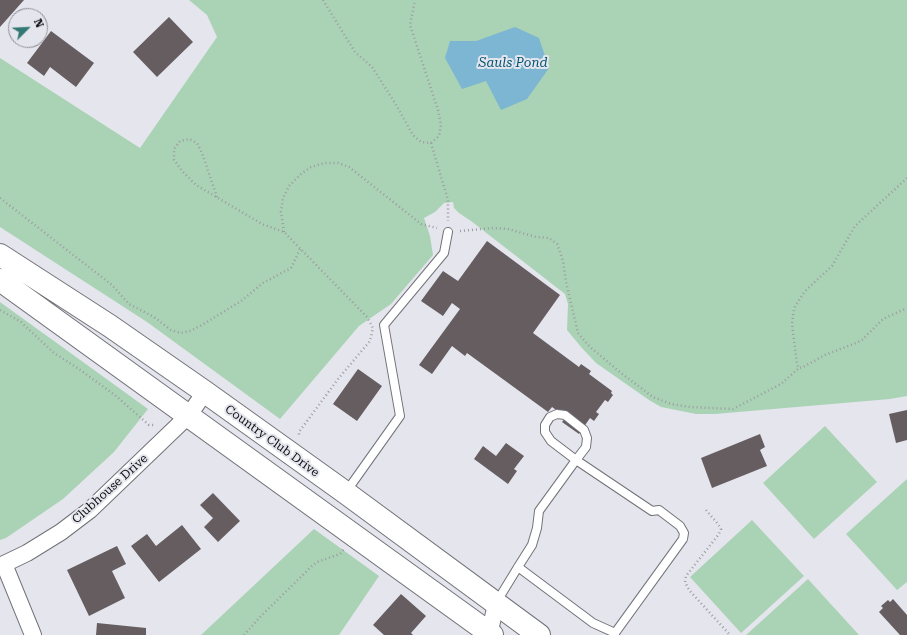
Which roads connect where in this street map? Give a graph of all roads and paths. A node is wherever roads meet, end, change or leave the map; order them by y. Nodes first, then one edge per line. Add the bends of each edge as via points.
1 (323, 0) edge
2 (415, 0) edge
3 (432, 143) junction
4 (907, 178) edge
5 (217, 197) junction
6 (0, 198) edge
7 (284, 232) junction
8 (448, 232) junction
9 (300, 249) junction
10 (0, 255) edge
11 (0, 280) edge
12 (907, 308) edge
13 (799, 368) junction
14 (205, 392) junction
15 (189, 415) junction
16 (298, 438) dead end
17 (576, 460) junction
18 (346, 493) junction
19 (706, 510) dead end
20 (354, 536) junction
21 (2, 565) edge
22 (518, 568) junction
23 (496, 604) junction
24 (490, 634) edge
25 (616, 634) edge
26 (33, 635) edge
27 (244, 635) edge
28 (539, 635) edge
29 (730, 635) edge

1 - 3 path via 355,52 372,67 413,135 421,142
2 - 3 path via 410,25 438,110 440,125 439,136
3 - 8 path via 448,200
4 - 13 path via 855,226 832,266 805,291 794,308 792,324
5 - 5 path via 196,185 174,160 174,149 180,141 189,139 197,143
5 - 7 path via 262,224
6 - 9 path via 112,285 129,304 181,333 190,331 241,301 263,283 291,268
7 - 8 path via 281,212 283,198 289,186 311,167 325,163 338,163 349,167 421,224
7 - 9 path
8 - 13 path via 508,229 549,238 557,244 578,333 620,374 671,404 733,409 781,384
8 - 18 lane via 444,253 384,325 400,416
9 - 16 path via 367,317 373,328 370,341 338,379 299,432
10 - 14 main road, Country Club Drive via 110,326
11 - 15 main road
12 - 13 path via 883,319 862,340
14 - 15 street, Clubhouse Drive
14 - 18 main road, Country Club Drive
15 - 20 main road
15 - 21 street, Clubhouse Drive via 90,510 61,532
17 - 17 lane via 551,441 545,432 545,425 550,417 557,414 565,415 584,430 587,438 586,447
17 - 22 lane via 539,511 532,546
17 - 25 lane via 652,511 659,510 680,526 684,533 683,540
18 - 23 main road, Country Club Drive
19 - 29 path via 721,529 686,576 685,582 689,590
20 - 24 main road
20 - 27 path via 340,554 312,566
21 - 26 street
22 - 23 lane
22 - 25 lane via 593,623
23 - 24 street
23 - 28 main road, Country Club Drive

